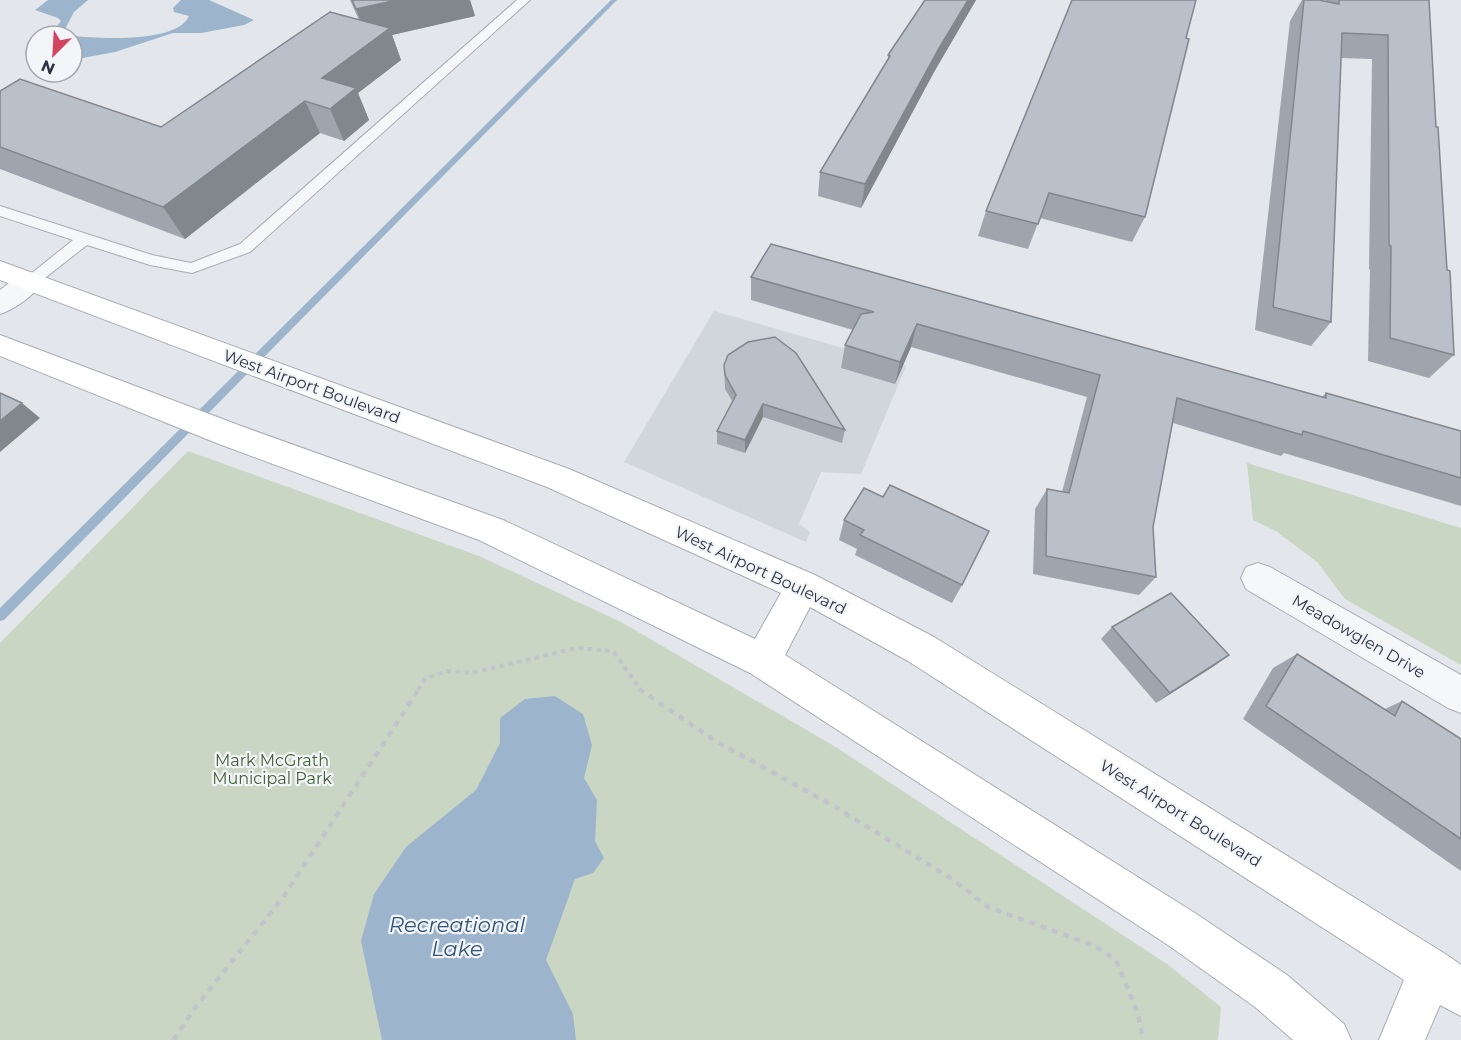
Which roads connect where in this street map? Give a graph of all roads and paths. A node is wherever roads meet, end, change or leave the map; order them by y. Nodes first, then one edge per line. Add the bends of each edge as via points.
1 (524, 0) edge
2 (0, 212) edge
3 (85, 239) junction
4 (0, 270) edge
5 (30, 281) junction
6 (0, 304) edge
7 (0, 345) edge
8 (1258, 578) dead end
9 (803, 586) junction
10 (763, 661) junction
11 (1461, 695) edge
12 (1446, 982) edge
13 (174, 1040) edge
14 (1143, 1040) edge
15 (1328, 1040) edge
16 (1402, 1040) edge

1 - 3 lane via 245,248 192,268 150,260
2 - 3 lane
3 - 5 lane
4 - 5 main road, West Airport Boulevard
5 - 6 street
5 - 9 main road, West Airport Boulevard via 558,478
7 - 10 main road via 230,435 491,530
8 - 11 street, Meadowglen Drive
9 - 10 main road
9 - 12 main road, West Airport Boulevard via 921,649
10 - 15 main road via 1183,930 1271,991
12 - 16 main road
13 - 14 path via 191,1012 284,896 426,678 448,670 471,673 577,648 613,651 641,691 717,742 832,805 952,879 988,907 1095,946 1116,960

